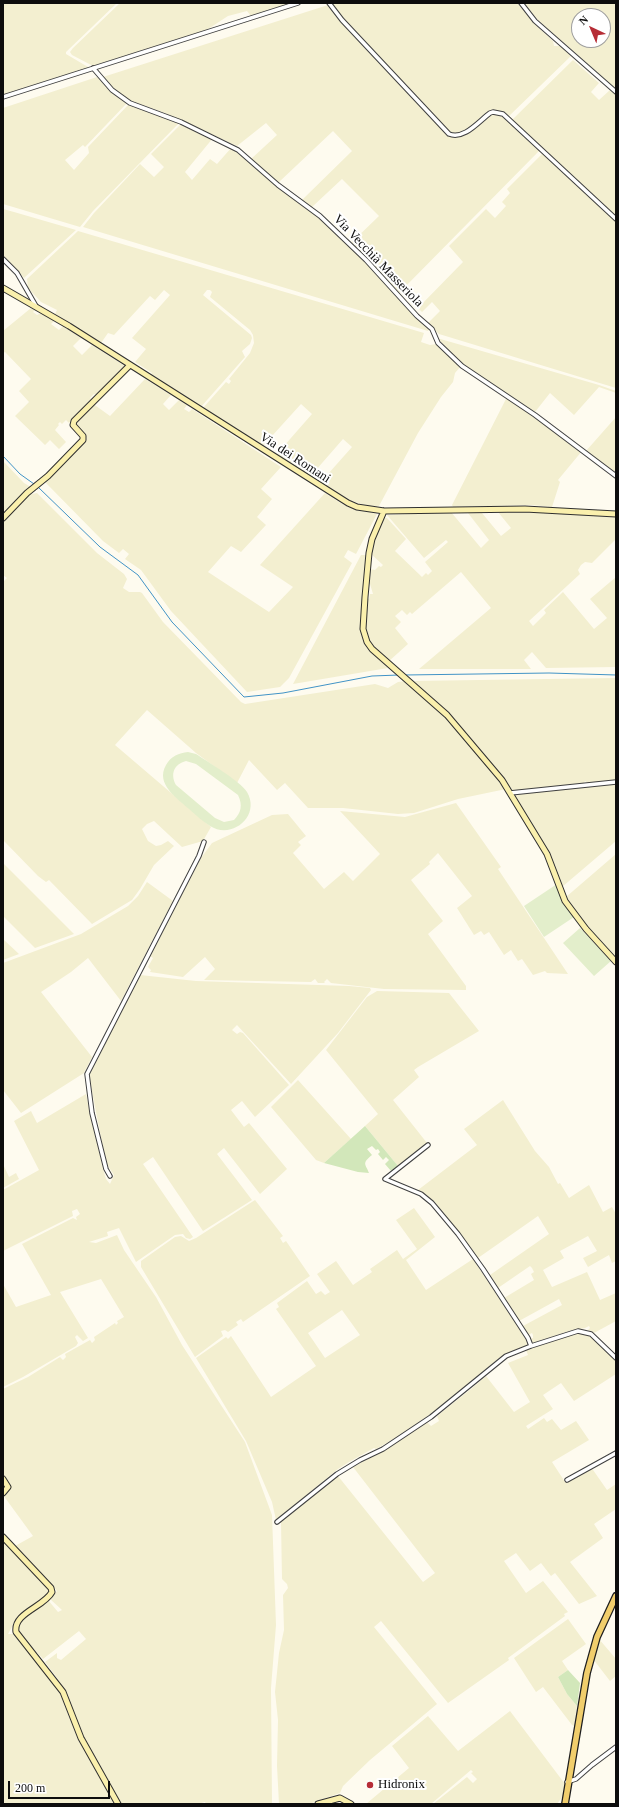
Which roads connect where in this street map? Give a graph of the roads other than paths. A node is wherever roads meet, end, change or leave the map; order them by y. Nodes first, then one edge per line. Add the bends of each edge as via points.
1 (298, 3) edge
2 (329, 3) edge
3 (521, 3) edge
4 (93, 68) junction
5 (616, 92) edge
6 (3, 97) edge
7 (616, 219) edge
8 (3, 259) edge
9 (3, 288) edge
10 (36, 306) junction
11 (130, 365) junction
12 (616, 476) edge
13 (384, 511) junction
14 (616, 514) edge
15 (3, 518) edge
16 (616, 782) edge
17 (510, 793) junction
18 (204, 842) dead end
19 (616, 962) edge
20 (428, 1145) dead end
21 (110, 1176) dead end
22 (531, 1346) junction
23 (616, 1358) edge
24 (616, 1453) edge
25 (3, 1479) edge
26 (567, 1480) dead end
27 (3, 1493) edge
28 (277, 1522) dead end
29 (3, 1537) edge
30 (616, 1596) edge
31 (616, 1748) edge
32 (567, 1782) junction
33 (118, 1804) edge
34 (318, 1804) edge
35 (351, 1804) edge
36 (565, 1804) edge

1 - 4 street
2 - 7 street via 450,134 461,136 493,112 503,114
3 - 5 street via 535,21
4 - 6 street
4 - 12 street, Via Vecchià Masseriola via 112,90 130,103 181,122 238,150 278,185 320,216 366,260 432,329 438,343 462,366 535,415
8 - 10 street via 16,273
9 - 10 main road, Via dei Romani
10 - 11 main road, Via dei Romani
11 - 13 main road, Via dei Romani via 338,498 356,507
11 - 15 main road via 77,416 73,425 83,435 83,439
13 - 14 main road, Via dei Romani via 525,509
13 - 17 main road via 369,553 363,629 367,642 447,715
16 - 17 street
17 - 19 main road via 547,854 565,901
18 - 21 street via 87,1074 92,1113
20 - 22 street via 385,1179 421,1194 432,1202 483,1269
22 - 23 street via 584,1331 595,1337
22 - 28 street via 506,1356 431,1417 383,1449 337,1474
24 - 26 street
25 - 27 main road via 8,1487
29 - 33 main road via 52,1592 46,1600 19,1620 15,1626 16,1632 63,1692 81,1738
30 - 32 main road via 591,1654
31 - 32 street via 576,1779
32 - 36 main road
34 - 35 main road via 340,1798

